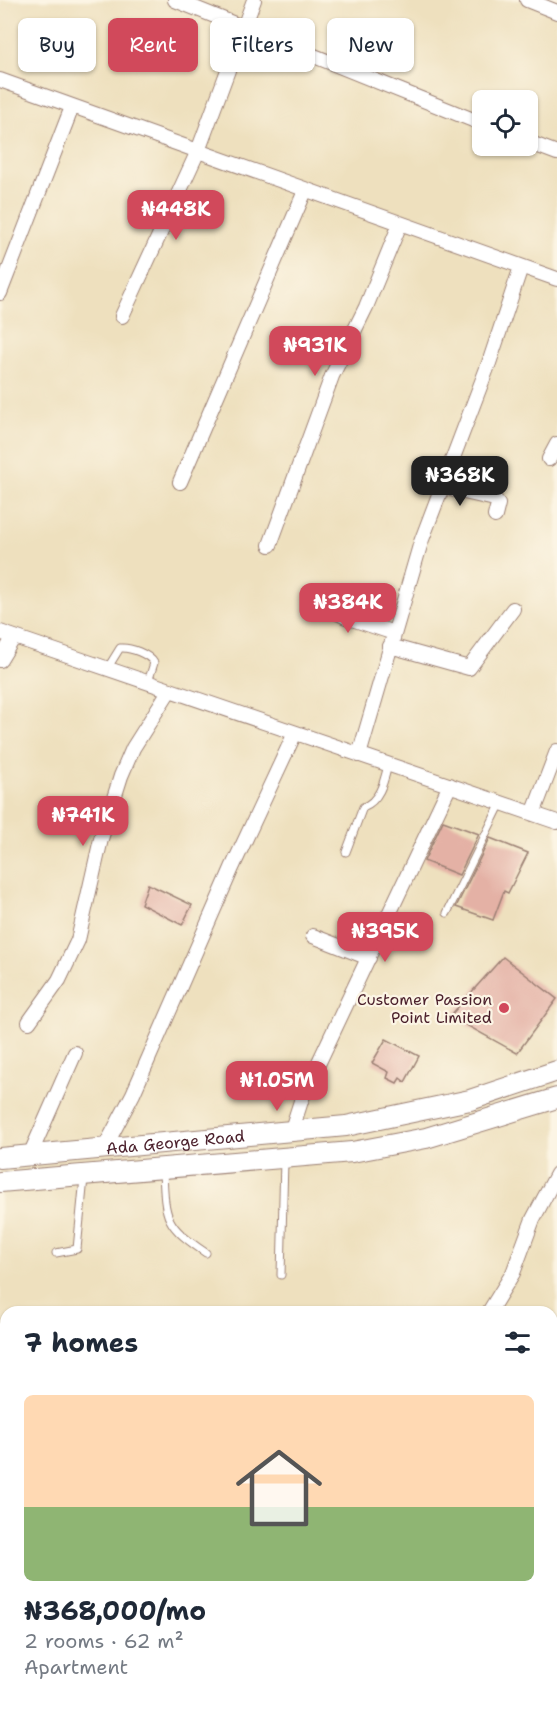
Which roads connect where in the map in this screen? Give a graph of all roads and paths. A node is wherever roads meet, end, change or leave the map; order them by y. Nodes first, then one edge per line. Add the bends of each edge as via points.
1 (175, 0) edge
2 (254, 0) edge
3 (527, 0) edge
4 (557, 12) edge
5 (220, 18) edge
6 (247, 18) edge
7 (315, 56) edge
8 (227, 72) edge
9 (0, 80) edge
10 (72, 108) junction
11 (472, 120) edge
12 (538, 146) edge
13 (198, 151) junction
14 (557, 153) edge
15 (305, 191) junction
16 (400, 224) junction
17 (521, 267) junction
18 (557, 279) edge
19 (0, 293) edge
20 (122, 316) dead end
21 (557, 444) edge
22 (549, 459) dead end
23 (180, 482) dead end
24 (442, 487) junction
25 (495, 516) dead end
26 (270, 545) dead end
27 (315, 602) dead end
28 (513, 609) dead end
29 (0, 632) edge
30 (14, 637) junction
31 (392, 639) junction
32 (0, 660) edge
33 (107, 669) junction
34 (147, 684) junction
35 (168, 691) junction
36 (295, 733) junction
37 (557, 751) edge
38 (359, 755) junction
39 (388, 765) junction
40 (450, 785) junction
41 (501, 803) junction
42 (533, 814) junction
43 (557, 822) edge
44 (345, 852) dead end
45 (447, 913) dead end
46 (313, 936) dead end
47 (369, 958) junction
48 (29, 1022) dead end
49 (75, 1053) dead end
50 (557, 1071) edge
51 (557, 1098) edge
52 (292, 1129) junction
53 (105, 1148) junction
54 (30, 1155) junction
55 (0, 1158) edge
56 (284, 1158) junction
57 (163, 1168) junction
58 (557, 1174) edge
59 (84, 1175) junction
60 (0, 1182) edge
61 (56, 1253) dead end
62 (206, 1253) dead end
63 (281, 1275) dead end
64 (493, 1306) edge

1 - 5 street
2 - 6 street
3 - 4 street
7 - 11 street
8 - 13 street
9 - 10 street
10 - 13 street
10 - 19 street
12 - 14 street
13 - 15 street
13 - 20 street
15 - 16 street
15 - 23 street
16 - 17 street
16 - 26 street via 332,376
17 - 18 street
17 - 24 street
21 - 22 street
24 - 25 street via 495,499
24 - 31 street
27 - 31 street
28 - 31 street via 469,668
29 - 30 street
30 - 32 street
30 - 33 street
31 - 38 street
33 - 34 street
33 - 34 lane via 120,648 126,648 154,663
34 - 35 street
35 - 36 street
35 - 48 street via 133,748 121,776 101,839 78,940 59,980
36 - 38 street
36 - 53 street
37 - 42 street
38 - 39 street
39 - 40 street
39 - 44 lane via 381,789 363,807
40 - 41 street
40 - 47 street
41 - 42 street
41 - 45 lane
42 - 43 street
46 - 47 street
47 - 52 street via 302,1098
49 - 54 street
50 - 52 main road, Ada George Road via 470,1100 406,1115 346,1126
51 - 56 main road, Ada George Road via 426,1138 352,1152
52 - 53 main road, Ada George Road
53 - 54 main road, Ada George Road
54 - 55 main road, Ada George Road
56 - 57 main road, Ada George Road
56 - 63 lane
57 - 59 main road, Ada George Road
57 - 62 lane via 166,1217 179,1235
58 - 64 street via 533,1219 513,1273
59 - 60 main road, Ada George Road
59 - 61 lane via 77,1249

